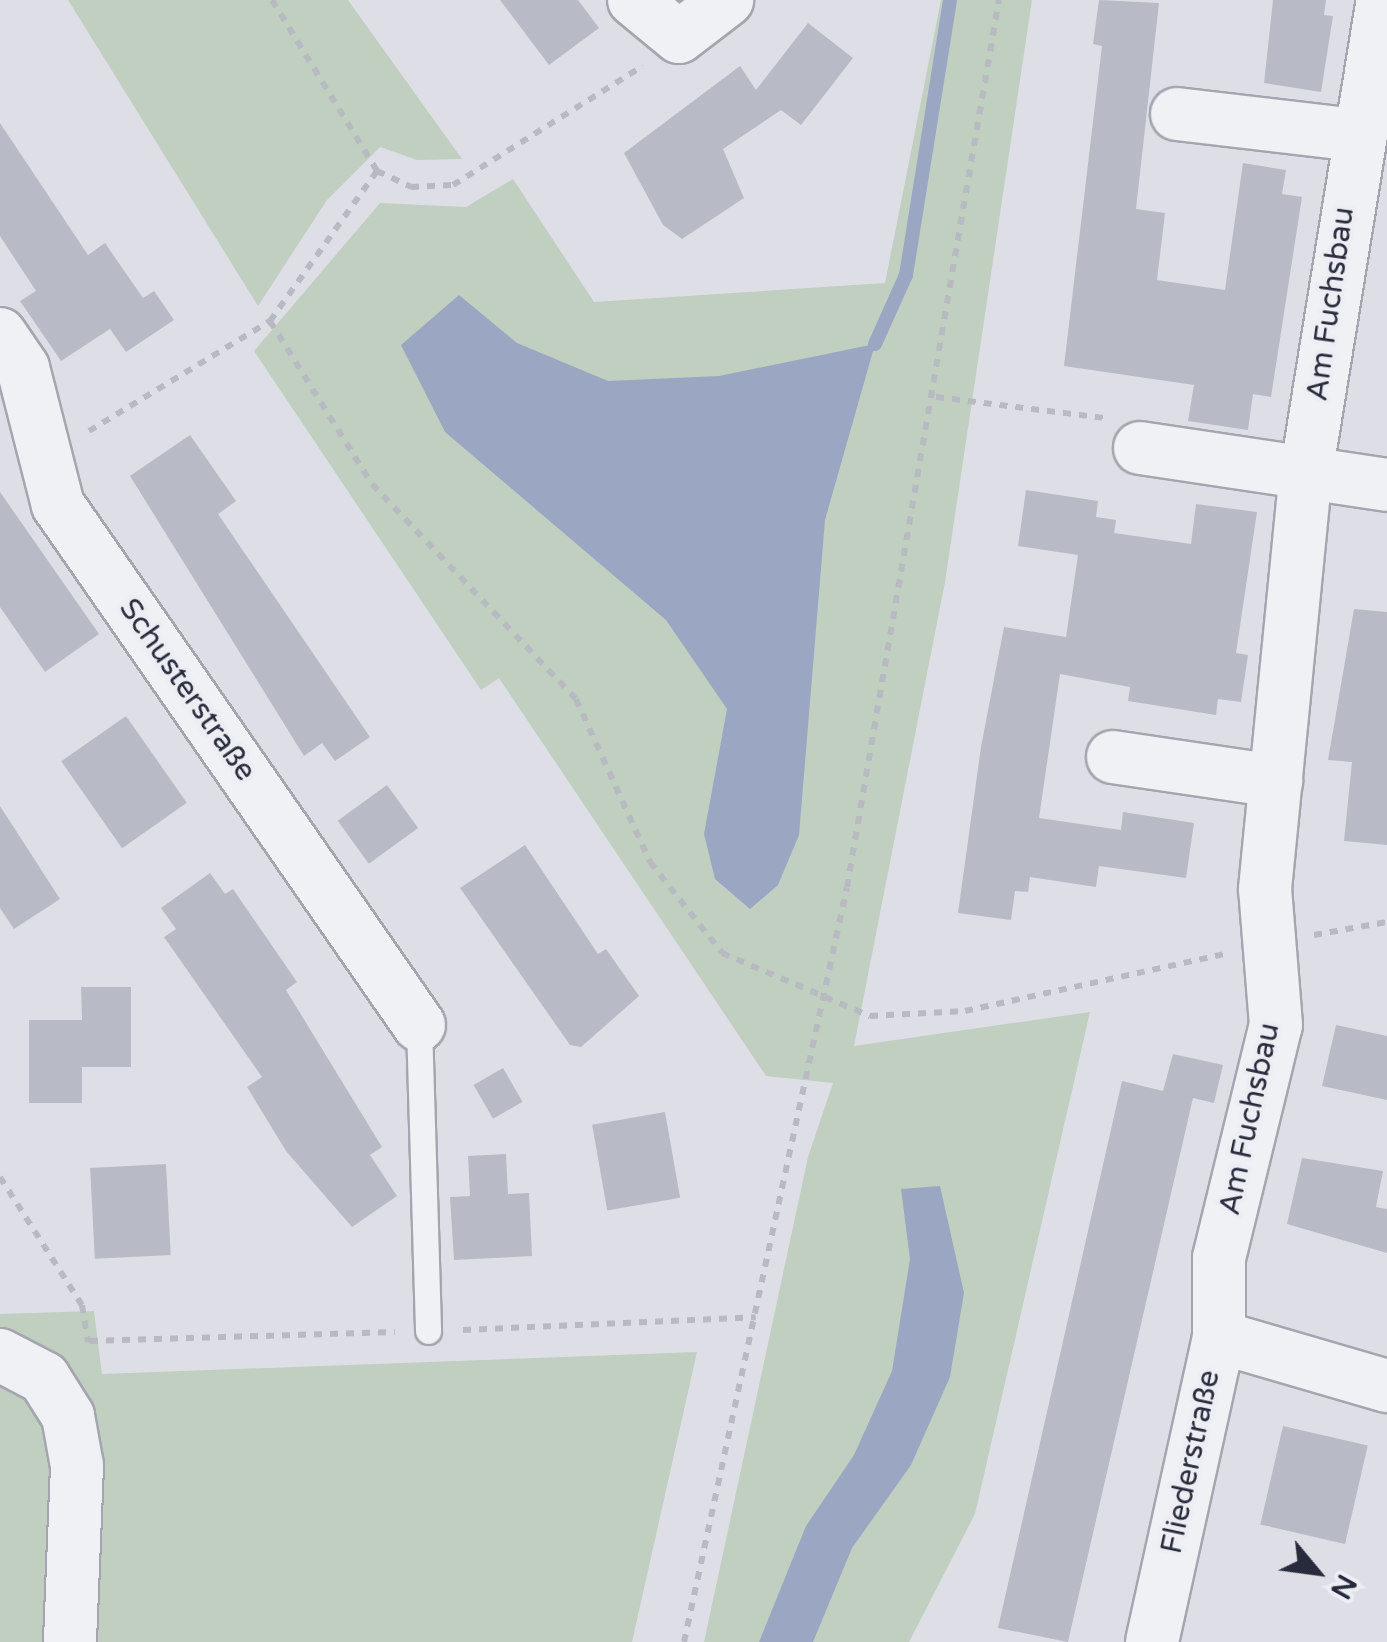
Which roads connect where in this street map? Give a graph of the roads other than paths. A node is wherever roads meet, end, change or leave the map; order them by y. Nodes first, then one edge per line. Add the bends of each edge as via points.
1 (634, 0) edge
2 (727, 0) edge
3 (1383, 0) edge
4 (1177, 114) dead end
5 (1356, 135) junction
6 (0, 334) edge
7 (1140, 448) road end
8 (1306, 474) junction
9 (1387, 484) edge
10 (1113, 757) dead end
11 (1276, 781) junction
12 (419, 1025) joint
13 (428, 1331) dead end
14 (1219, 1336) junction
15 (0, 1355) edge
16 (1387, 1386) edge
17 (70, 1642) edge
18 (1152, 1642) edge

1 - 2 street via 679,38
3 - 5 street, Am Fuchsbau
4 - 5 street
5 - 8 street, Am Fuchsbau
6 - 12 street, Schusterstraße via 23,368 58,505
7 - 8 street
8 - 9 street
8 - 11 street, Am Fuchsbau
10 - 11 street
11 - 14 street, Am Fuchsbau via 1269,944 1276,1025 1219,1258
12 - 13 lane
14 - 16 street, Fliederstraße
14 - 18 street, Fliederstraße
15 - 17 street via 44,1378 68,1416 77,1466

